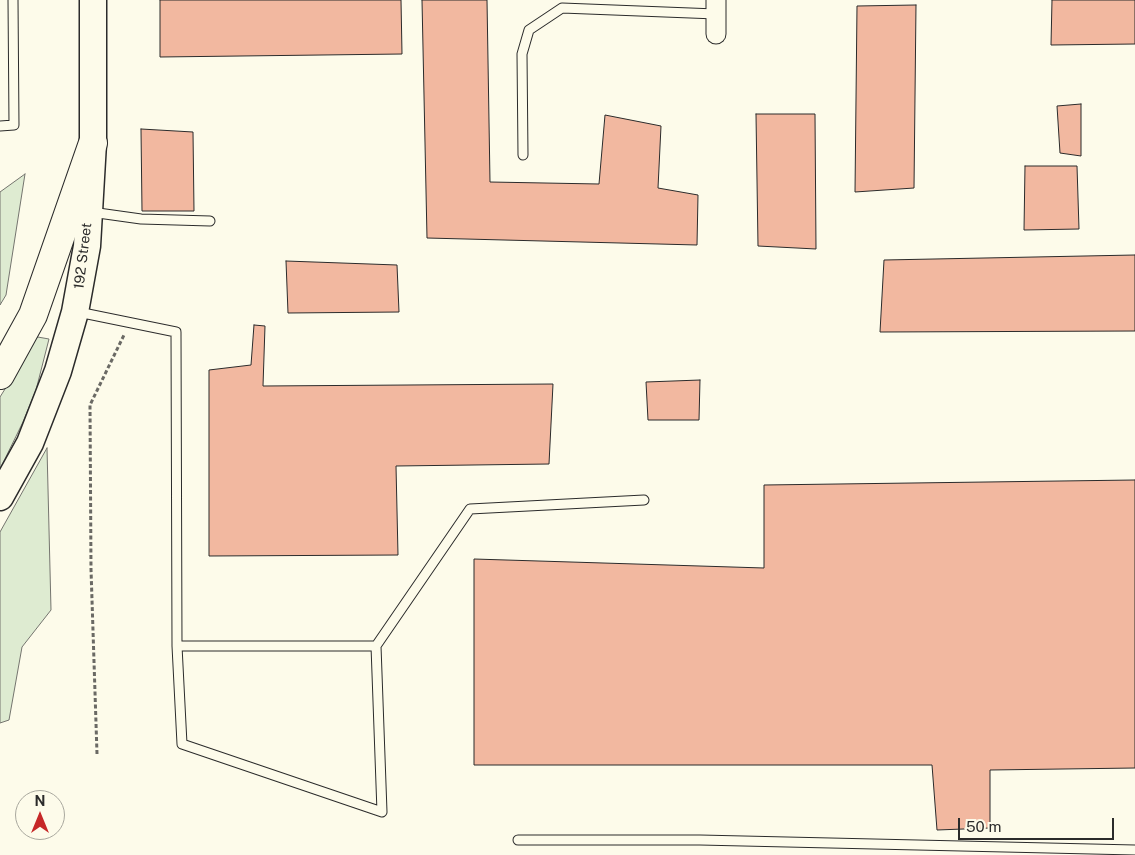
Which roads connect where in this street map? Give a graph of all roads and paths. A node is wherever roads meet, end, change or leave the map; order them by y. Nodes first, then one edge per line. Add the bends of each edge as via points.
1 (13, 0) edge
2 (93, 0) edge
3 (716, 7) edge
4 (716, 34) dead end
5 (0, 126) edge
6 (93, 144) junction
7 (523, 155) dead end
8 (89, 212) junction
9 (210, 221) dead end
10 (75, 312) junction
11 (129, 324) junction
12 (0, 375) edge
13 (0, 497) edge
14 (644, 500) dead end
15 (178, 646) junction
16 (376, 646) junction
17 (97, 754) dead end
18 (518, 840) dead end
19 (1135, 850) edge

1 - 5 lane via 14,126
2 - 6 main road, 192 Street
3 - 4 street
3 - 7 lane via 562,8 529,30 522,54
6 - 8 main road, 192 Street
6 - 12 highway via 33,315
8 - 9 lane via 141,219
8 - 10 main road, 192 Street via 87,246
10 - 11 lane
10 - 13 main road, 192 Street via 58,371 30,443
11 - 15 lane via 176,332
11 - 17 path via 90,405
14 - 16 lane via 470,509
15 - 16 lane
15 - 16 lane via 182,744 382,812
18 - 19 lane via 700,840

